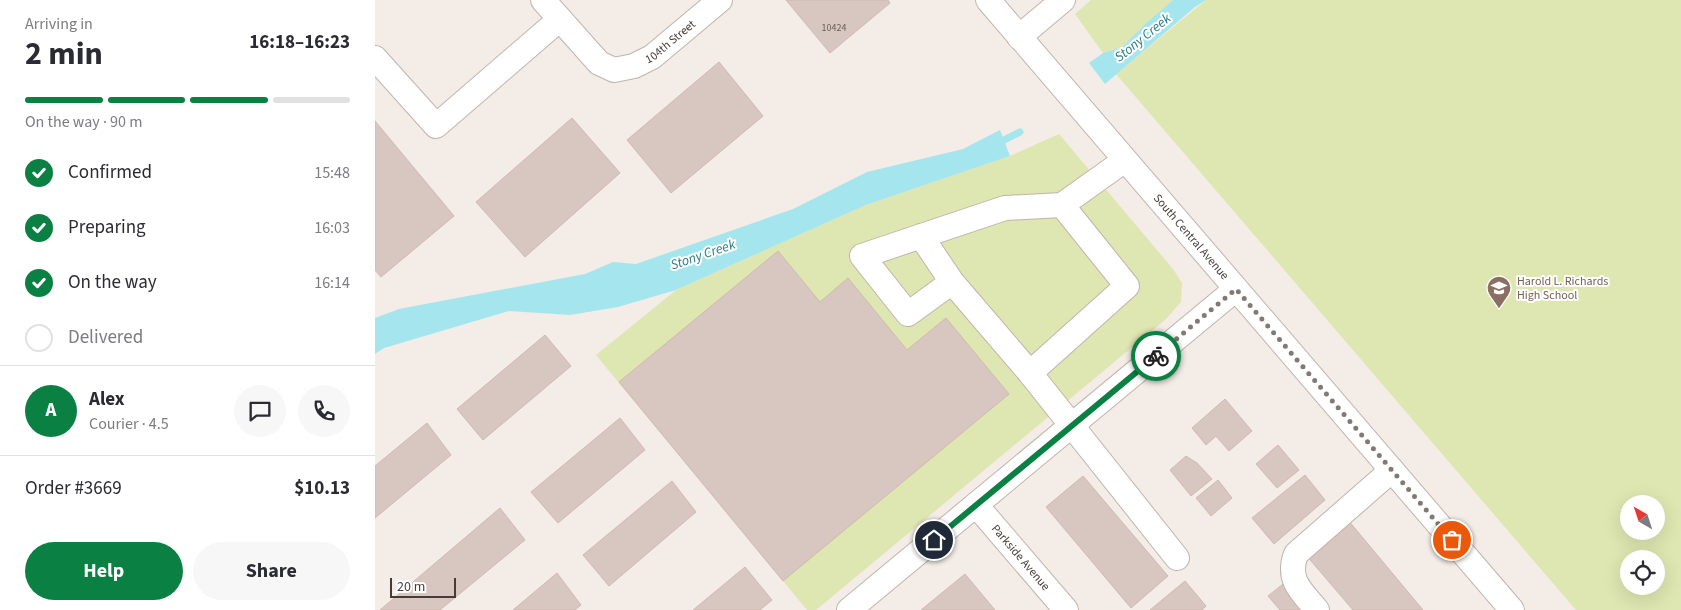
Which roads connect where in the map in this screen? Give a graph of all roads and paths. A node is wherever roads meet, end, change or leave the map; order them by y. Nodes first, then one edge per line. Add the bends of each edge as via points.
1 (543, 0) edge
2 (720, 0) edge
3 (988, 0) edge
4 (1063, 0) edge
5 (560, 19) junction
6 (1019, 37) junction
7 (375, 58) edge
8 (1125, 160) junction
9 (1062, 205) junction
10 (921, 236) junction
11 (952, 282) junction
12 (1236, 289) junction
13 (1031, 373) junction
14 (1072, 425) junction
15 (1392, 470) junction
16 (976, 505) junction
17 (1177, 558) dead end
18 (849, 610) edge
19 (1066, 610) edge
20 (1317, 610) edge
21 (1512, 610) edge

1 - 5 street
2 - 5 street, 104th Street via 652,58 614,70 599,63
3 - 6 street, South Central Avenue
4 - 6 street
5 - 7 street via 436,126
6 - 8 street, South Central Avenue
8 - 9 street
8 - 12 street, South Central Avenue
9 - 10 street via 1005,208
9 - 13 street via 1127,286
10 - 11 street
10 - 11 street via 861,256 908,314
11 - 13 street
12 - 14 street
12 - 15 street, South Central Avenue
13 - 14 street
14 - 16 street
14 - 17 street
15 - 20 street via 1296,554 1293,564 1296,585
15 - 21 street, South Central Avenue
16 - 18 street
16 - 19 street, Parkside Avenue

